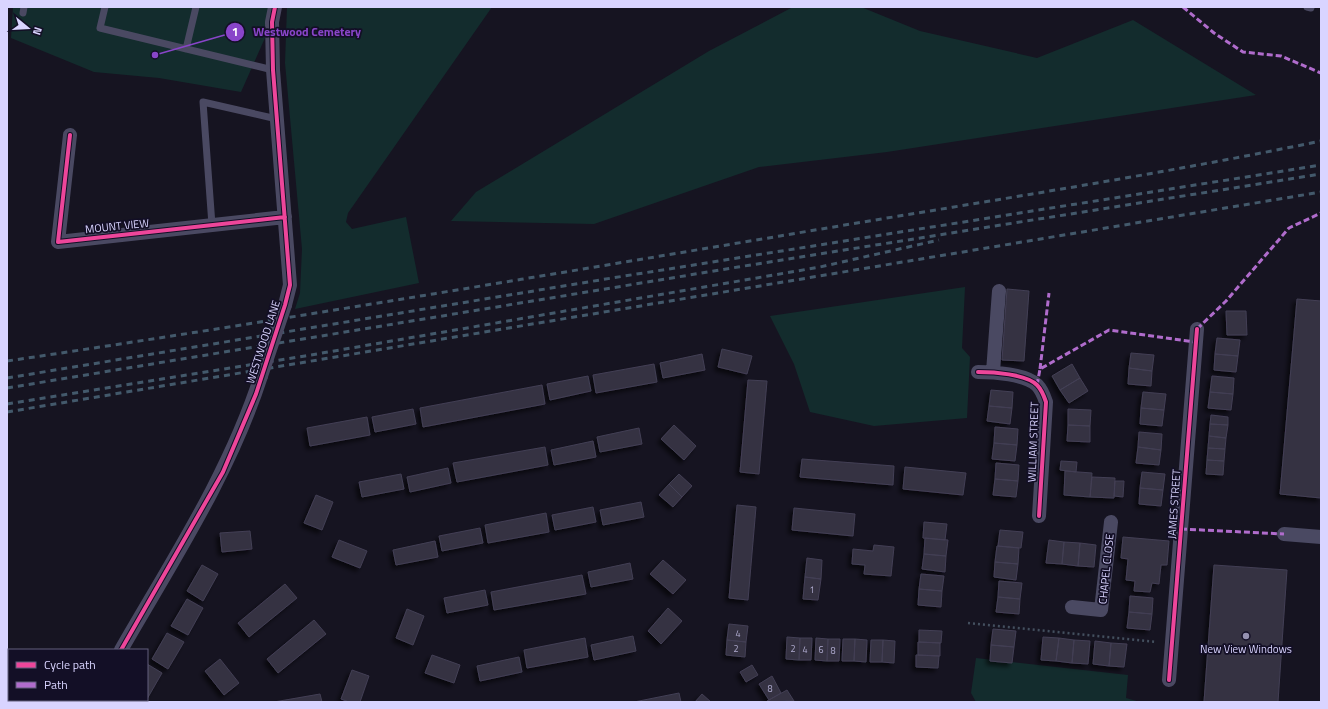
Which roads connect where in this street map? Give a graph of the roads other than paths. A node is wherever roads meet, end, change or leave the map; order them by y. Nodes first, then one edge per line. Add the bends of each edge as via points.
1 (105, 7) edge
2 (196, 7) edge
3 (275, 7) edge
4 (1307, 7) edge
5 (1311, 8) edge
6 (186, 49) junction
7 (273, 70) junction
8 (277, 119) junction
9 (70, 135) dead end
10 (285, 216) junction
11 (212, 225) junction
12 (999, 291) dead end
13 (1197, 329) dead end
14 (978, 372) dead end
15 (993, 372) junction
16 (1039, 516) dead end
17 (1111, 522) dead end
18 (1284, 534) dead end
19 (1321, 537) edge
20 (1072, 606) dead end
21 (122, 649) edge
22 (1169, 680) dead end

1 - 6 lane via 100,28
2 - 6 lane
3 - 7 street, WESTWOOD LANE via 272,22
4 - 5 lane
6 - 7 lane
7 - 8 street, WESTWOOD LANE
8 - 10 street, WESTWOOD LANE
8 - 11 lane via 203,102
9 - 11 street, MOUNT VIEW via 58,242
10 - 11 street, MOUNT VIEW
10 - 21 street, WESTWOOD LANE, bridge via 290,285 239,436 223,472
12 - 15 street
13 - 22 street, JAMES STREET
14 - 15 street, WILLIAM STREET
15 - 16 street, WILLIAM STREET via 1029,379 1037,385 1046,402
17 - 20 street, CHAPEL CLOSE via 1101,610
18 - 19 street

